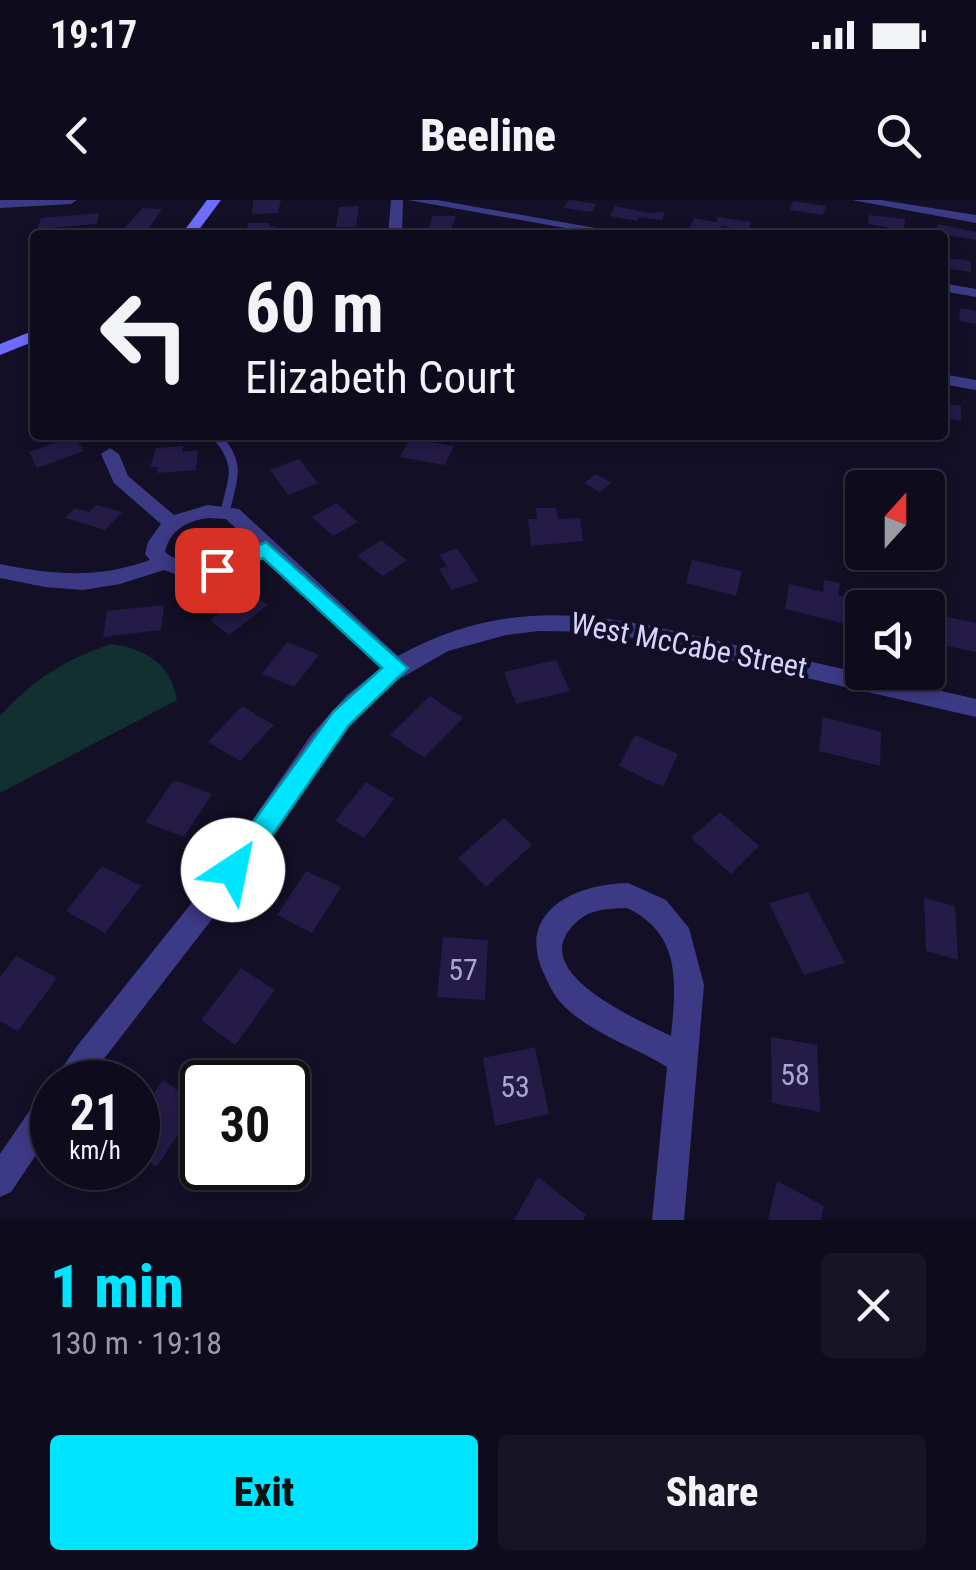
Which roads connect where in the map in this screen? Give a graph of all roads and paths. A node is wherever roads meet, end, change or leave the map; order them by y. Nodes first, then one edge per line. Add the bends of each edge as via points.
1 (71, 200) edge
2 (214, 200) edge
3 (397, 200) edge
4 (414, 200) edge
5 (858, 200) edge
6 (0, 204) edge
7 (976, 219) edge
8 (192, 230) edge
9 (395, 230) edge
10 (597, 230) edge
11 (948, 289) edge
12 (976, 293) edge
13 (30, 337) edge
14 (0, 350) edge
15 (948, 380) edge
16 (976, 385) edge
17 (220, 440) edge
18 (110, 454) dead end
19 (224, 512) junction
20 (173, 524) junction
21 (266, 549) junction
22 (163, 562) junction
23 (0, 571) edge
24 (397, 668) junction
25 (976, 708) edge
26 (681, 1059) junction
27 (85, 1060) edge
28 (30, 1137) edge
29 (0, 1182) edge
30 (668, 1220) edge

1 - 6 street
2 - 8 main road
3 - 9 street
4 - 10 street
5 - 7 street
11 - 12 street
13 - 14 main road
15 - 16 street
17 - 19 lane via 235,469
18 - 20 street via 120,479
19 - 20 street via 193,514
19 - 21 street via 245,522
20 - 22 street via 156,544
21 - 22 street via 217,570 182,570
21 - 24 street
22 - 23 street via 76,586
24 - 25 street, West McCabe Street via 454,640 554,618 697,642
24 - 27 street, West McCabe Street via 356,700 326,737 192,926
26 - 26 street via 690,985 675,926 622,894 597,894 574,904 552,934 550,952 565,987
26 - 30 street
28 - 29 street

